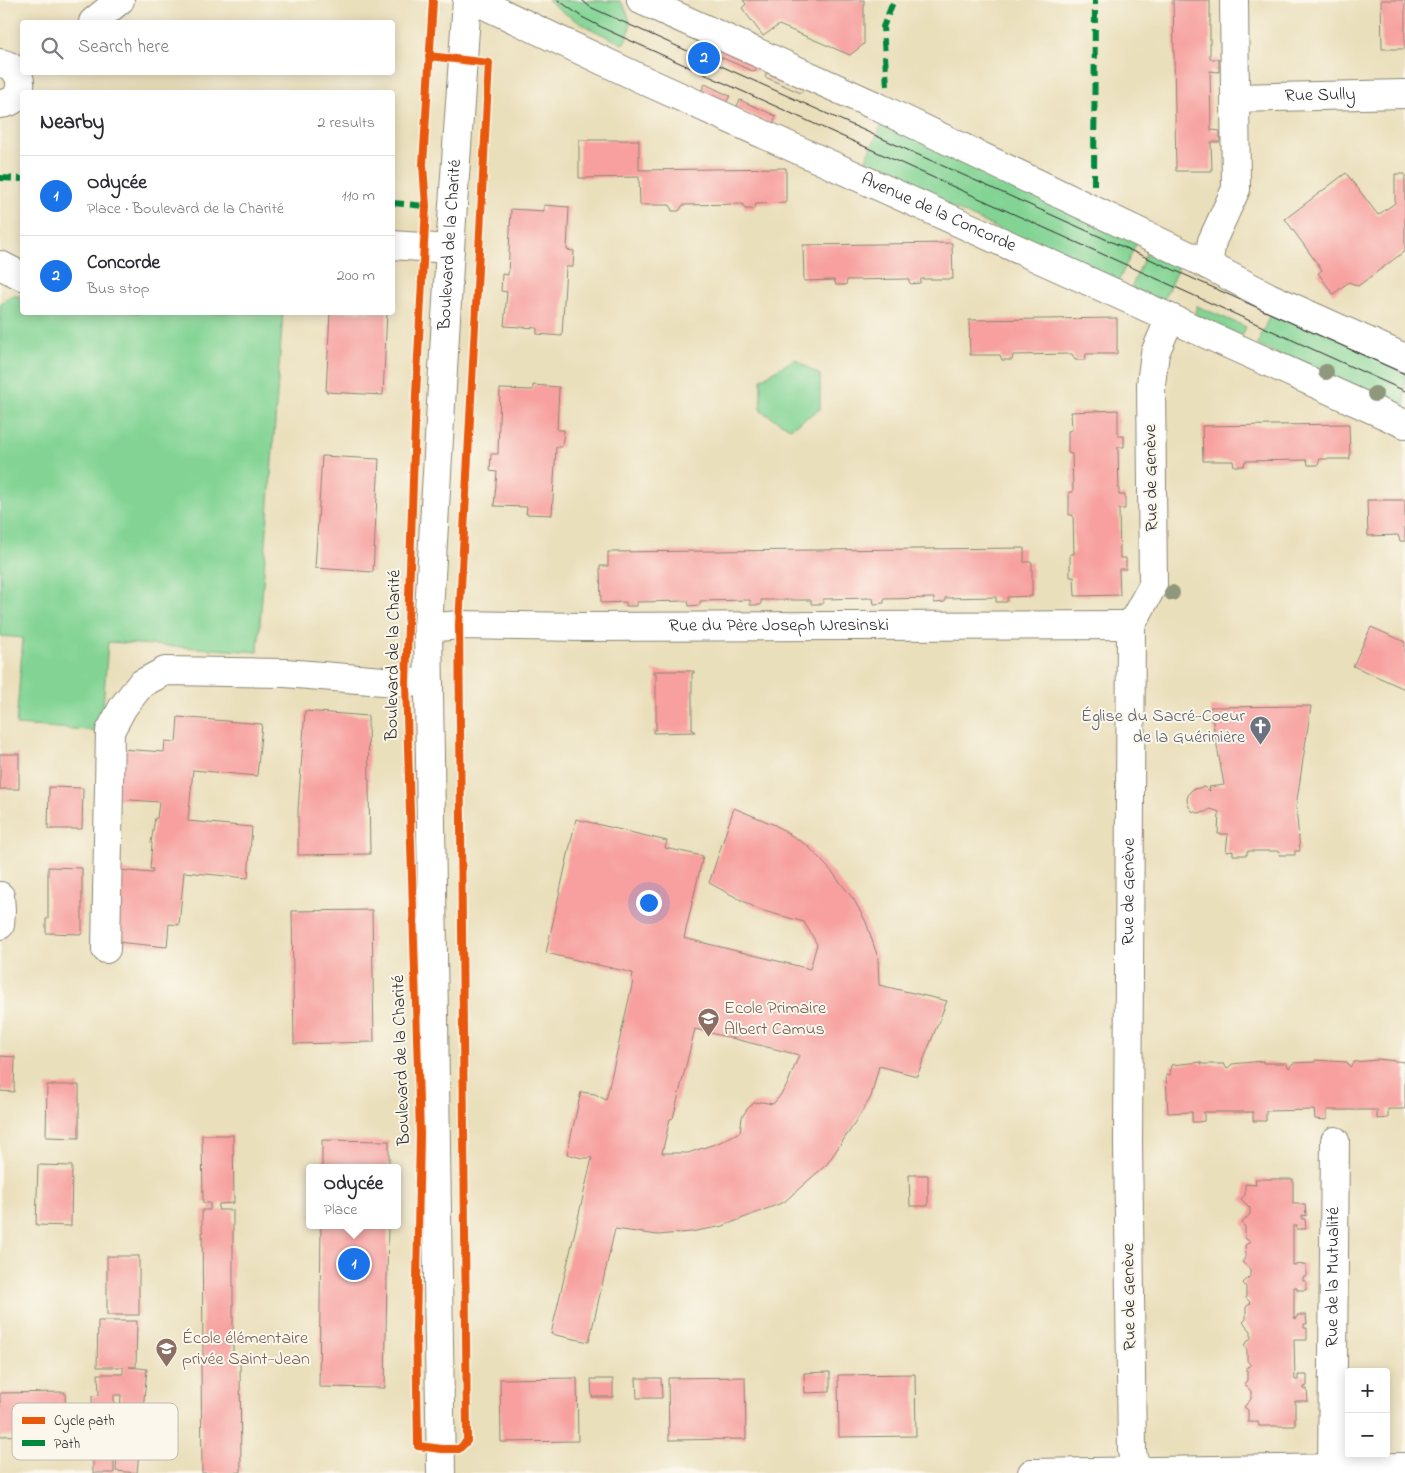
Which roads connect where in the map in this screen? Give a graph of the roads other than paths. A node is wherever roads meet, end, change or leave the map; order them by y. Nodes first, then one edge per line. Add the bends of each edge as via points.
1 (120, 0) edge
2 (467, 0) edge
3 (474, 0) edge
4 (1234, 0) edge
5 (648, 1) edge
6 (95, 20) edge
7 (18, 72) edge
8 (1405, 94) edge
9 (1235, 98) junction
10 (0, 104) edge
11 (395, 245) edge
12 (450, 249) junction
13 (0, 265) edge
14 (1208, 265) junction
15 (20, 275) edge
16 (1170, 318) junction
17 (1405, 358) edge
18 (1405, 424) edge
19 (1131, 625) junction
20 (428, 628) junction
21 (429, 683) junction
22 (0, 896) edge
23 (0, 925) edge
24 (106, 949) dead end
25 (1335, 1141) dead end
26 (1405, 1466) edge
27 (1332, 1470) edge
28 (1140, 1472) edge
29 (441, 1473) edge
30 (1032, 1473) edge

1 - 6 street
2 - 12 street, Boulevard de la Charité
3 - 16 street, Avenue de la Concorde via 650,84
4 - 9 street
5 - 14 street
7 - 10 street via 19,91 10,102
8 - 9 street, Rue Sully
9 - 14 street via 1236,188 1212,242
11 - 12 street
12 - 20 street, Boulevard de la Charité
13 - 15 street
14 - 17 street via 1269,297
16 - 18 street, Avenue de la Concorde
16 - 19 street, Rue de Genève via 1155,353 1151,384 1153,585
19 - 20 street, Rue du Père Joseph Wresinski via 459,625
19 - 28 street, Rue de Genève via 1129,1192 1132,1450 1134,1464
20 - 21 street, Boulevard de la Charité
21 - 24 street via 285,673 165,671 141,684 110,731
21 - 29 street, Boulevard de la Charité
22 - 23 street
25 - 27 street, Rue de la Mutualité
26 - 27 street
27 - 28 street
28 - 30 street

